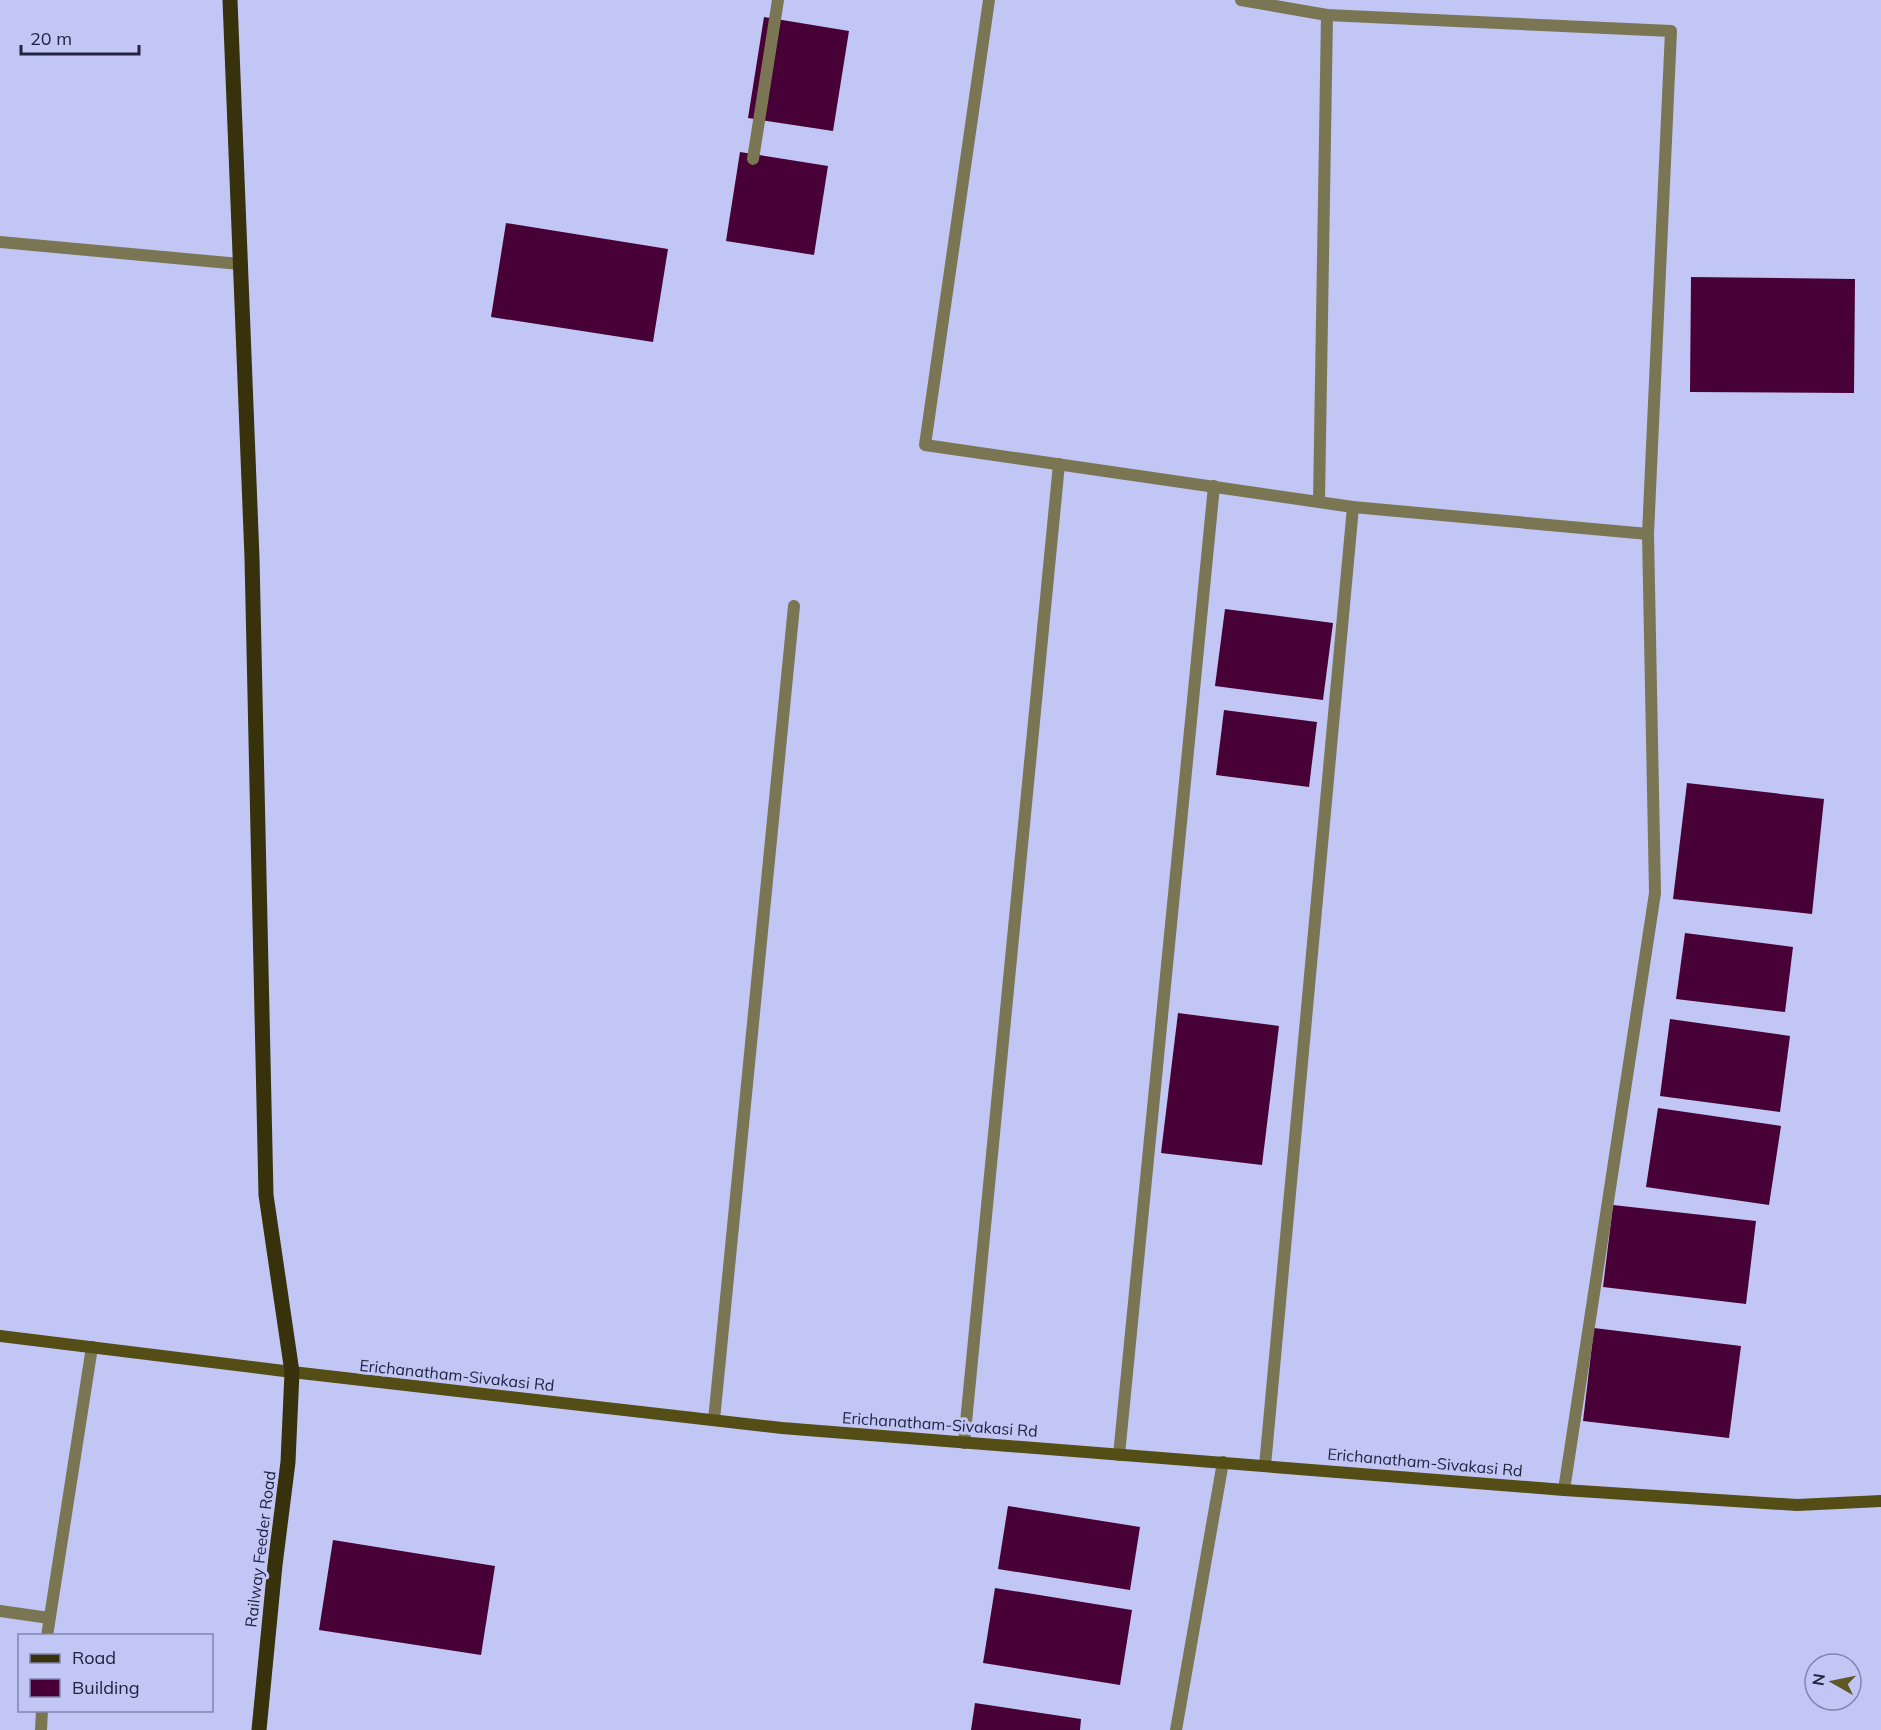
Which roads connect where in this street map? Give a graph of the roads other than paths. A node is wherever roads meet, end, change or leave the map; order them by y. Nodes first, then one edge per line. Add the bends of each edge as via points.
1 (230, 0) edge
2 (778, 0) edge
3 (989, 0) edge
4 (1241, 0) edge
5 (1327, 15) junction
6 (753, 159) dead end
7 (0, 242) edge
8 (240, 264) junction
9 (1059, 464) junction
10 (1214, 486) junction
11 (1318, 501) junction
12 (1353, 507) junction
13 (1648, 534) junction
14 (794, 606) dead end
15 (0, 1336) edge
16 (92, 1347) junction
17 (292, 1372) junction
18 (714, 1420) junction
19 (964, 1443) junction
20 (1119, 1455) junction
21 (1223, 1462) junction
22 (1265, 1466) junction
23 (1564, 1490) junction
24 (1881, 1501) edge
25 (0, 1611) edge
26 (49, 1618) junction
27 (47, 1634) edge
28 (42, 1712) edge
29 (41, 1730) edge
30 (259, 1730) edge
31 (1176, 1730) edge

1 - 8 main road, Railway Feeder Road
2 - 6 street
3 - 9 street via 925,445
4 - 5 street
5 - 11 street
5 - 13 street via 1671,31
7 - 8 street
8 - 17 main road, Railway Feeder Road via 252,558 266,1195
9 - 10 street
9 - 19 street
10 - 11 street
10 - 20 street
11 - 12 street
12 - 13 street
12 - 22 street
13 - 23 street via 1655,893
14 - 18 street
15 - 16 main road, Erichanatham-Sivakasi Rd
16 - 17 main road, Erichanatham-Sivakasi Rd
16 - 26 street
17 - 18 main road, Erichanatham-Sivakasi Rd
17 - 30 main road, Railway Feeder Road via 288,1462
18 - 19 main road, Erichanatham-Sivakasi Rd
19 - 20 main road, Erichanatham-Sivakasi Rd
20 - 21 main road, Erichanatham-Sivakasi Rd
21 - 22 main road, Erichanatham-Sivakasi Rd
21 - 31 street
22 - 23 main road, Erichanatham-Sivakasi Rd
23 - 24 main road, Erichanatham-Sivakasi Rd via 1797,1505
25 - 26 street
26 - 27 street
28 - 29 street

